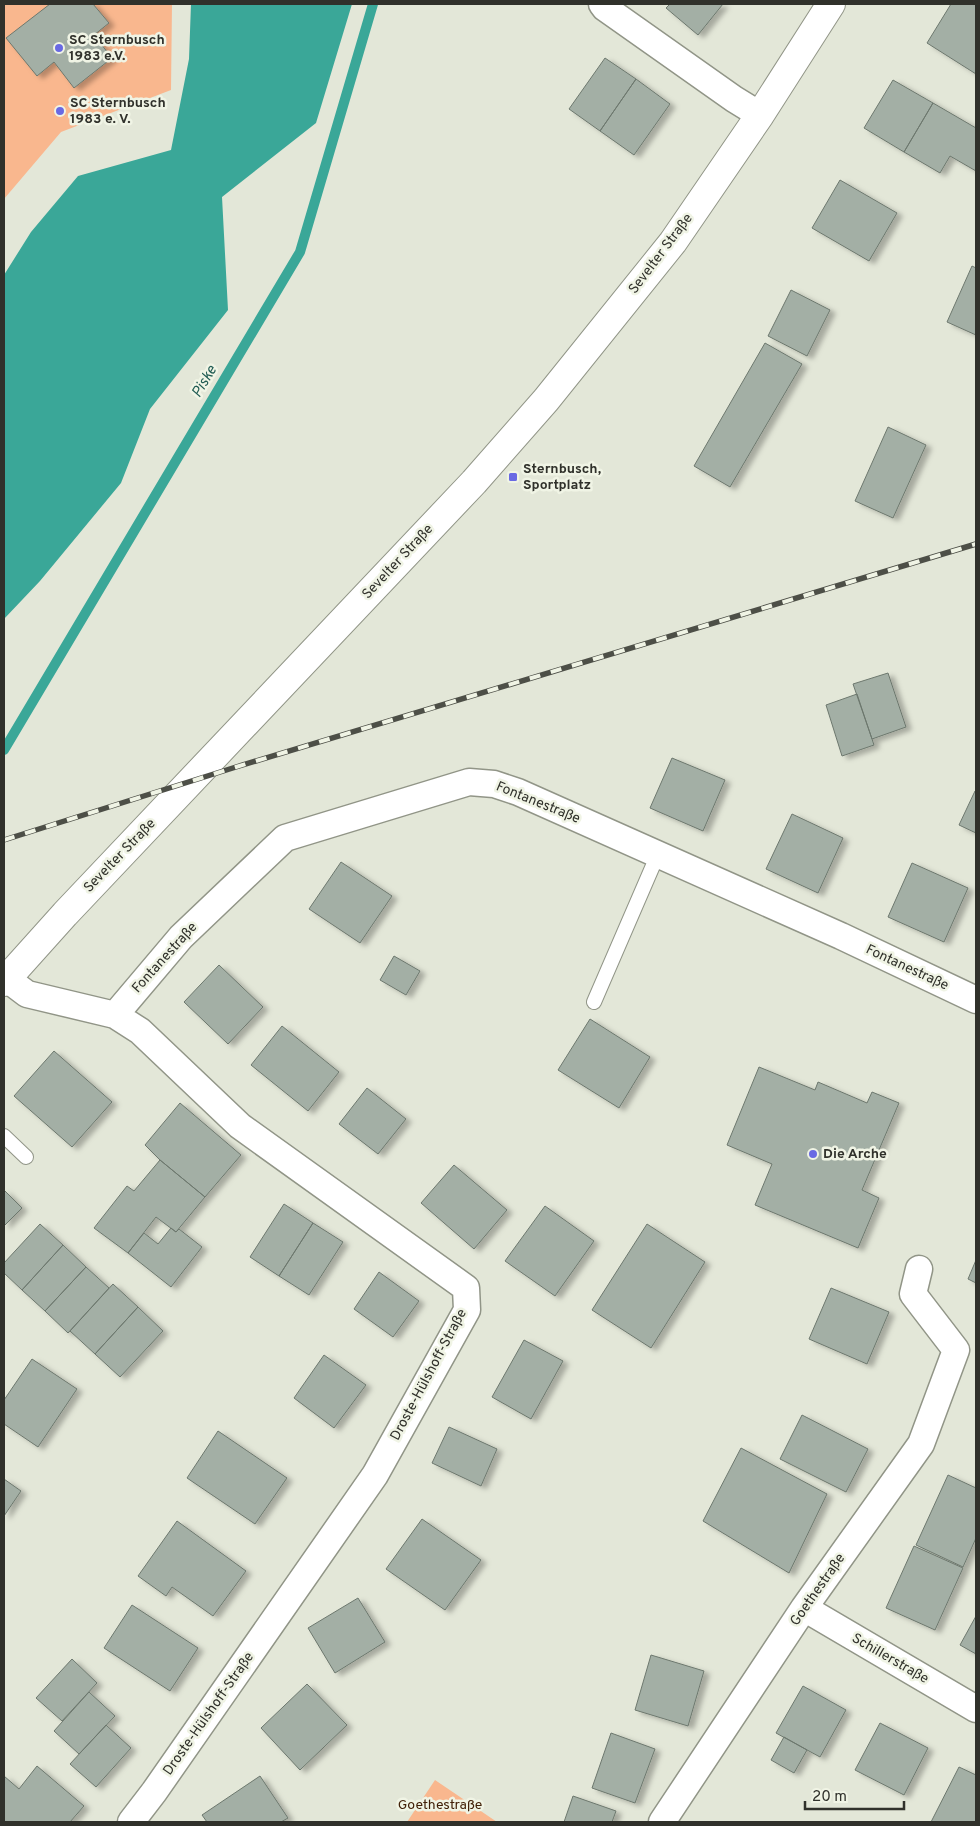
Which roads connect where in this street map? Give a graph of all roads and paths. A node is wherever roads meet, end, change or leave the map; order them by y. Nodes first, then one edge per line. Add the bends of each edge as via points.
1 (602, 4) edge
2 (831, 4) edge
3 (760, 114) junction
4 (658, 854) junction
5 (5, 981) edge
6 (976, 1000) edge
7 (594, 1002) dead end
8 (115, 1015) junction
9 (4, 1136) edge
10 (26, 1157) dead end
11 (919, 1269) dead end
12 (966, 1349) edge
13 (804, 1608) junction
14 (976, 1709) edge
15 (131, 1822) edge
16 (662, 1822) edge

1 - 3 street via 734,99
2 - 3 street, Sevelter Straße
3 - 5 street, Sevelter Straße via 673,242 474,482
4 - 6 street, Fontanestraße
4 - 7 lane
4 - 8 street, Fontanestraße via 518,792 494,784 469,782 285,838 182,937
5 - 8 street, Droste-Hülshoff-Straße via 27,994
8 - 15 street, Droste-Hülshoff-Straße via 140,1031 240,1126 466,1288 467,1310 375,1475
9 - 10 lane
11 - 12 street, Goethestraße via 913,1294
12 - 13 street, Goethestraße via 921,1444
13 - 14 street, Schillerstraße
13 - 16 street, Goethestraße

